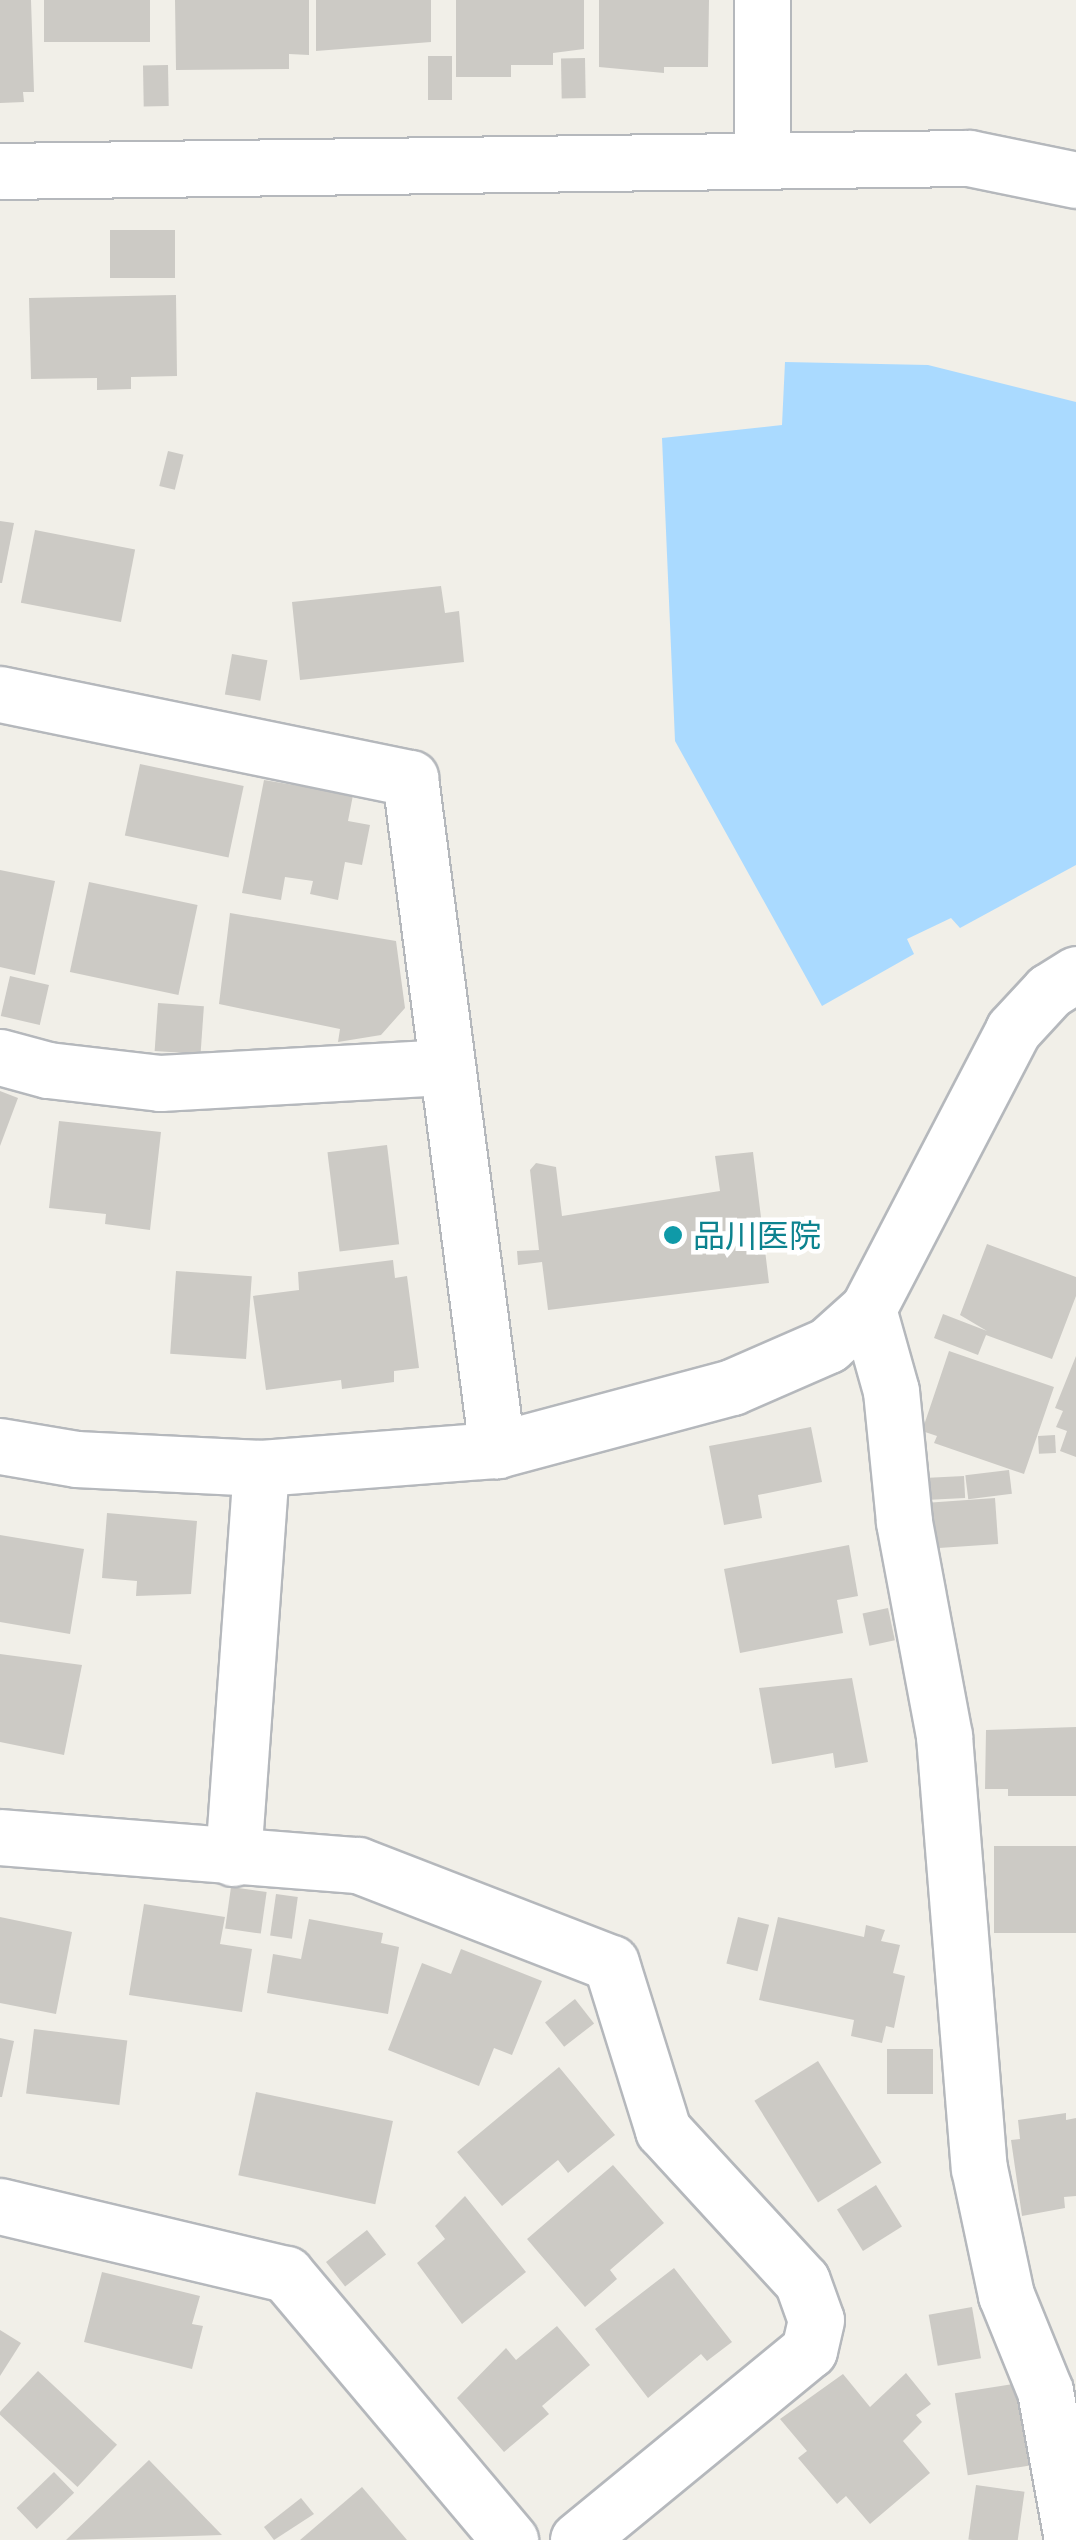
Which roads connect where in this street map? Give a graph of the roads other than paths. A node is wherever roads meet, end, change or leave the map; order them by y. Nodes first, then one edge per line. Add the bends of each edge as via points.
1 (762, 0) edge
2 (762, 159) junction
3 (0, 171) edge
4 (1076, 180) edge
5 (0, 694) edge
6 (1076, 974) edge
7 (0, 1057) edge
8 (444, 1067) junction
9 (868, 1309) junction
10 (0, 1446) edge
11 (497, 1450) junction
12 (260, 1468) junction
13 (0, 1837) edge
14 (233, 1858) junction
15 (0, 2206) edge
16 (510, 2540) edge
17 (578, 2540) edge
18 (1072, 2540) edge

1 - 2 street
2 - 3 street
2 - 4 street via 969,158
5 - 8 street via 410,778
6 - 9 street via 1012,1030
7 - 8 street via 160,1084 282,1082
8 - 11 street
9 - 11 street via 828,1345 732,1387
9 - 18 street via 890,1391 904,1522 950,1787 979,2168 1006,2295 1044,2392
10 - 12 street via 76,1460
11 - 12 street
12 - 14 street
13 - 14 street
14 - 17 street via 358,1865 611,1963 663,2130 802,2281 816,2320 809,2350
15 - 16 street via 286,2274

